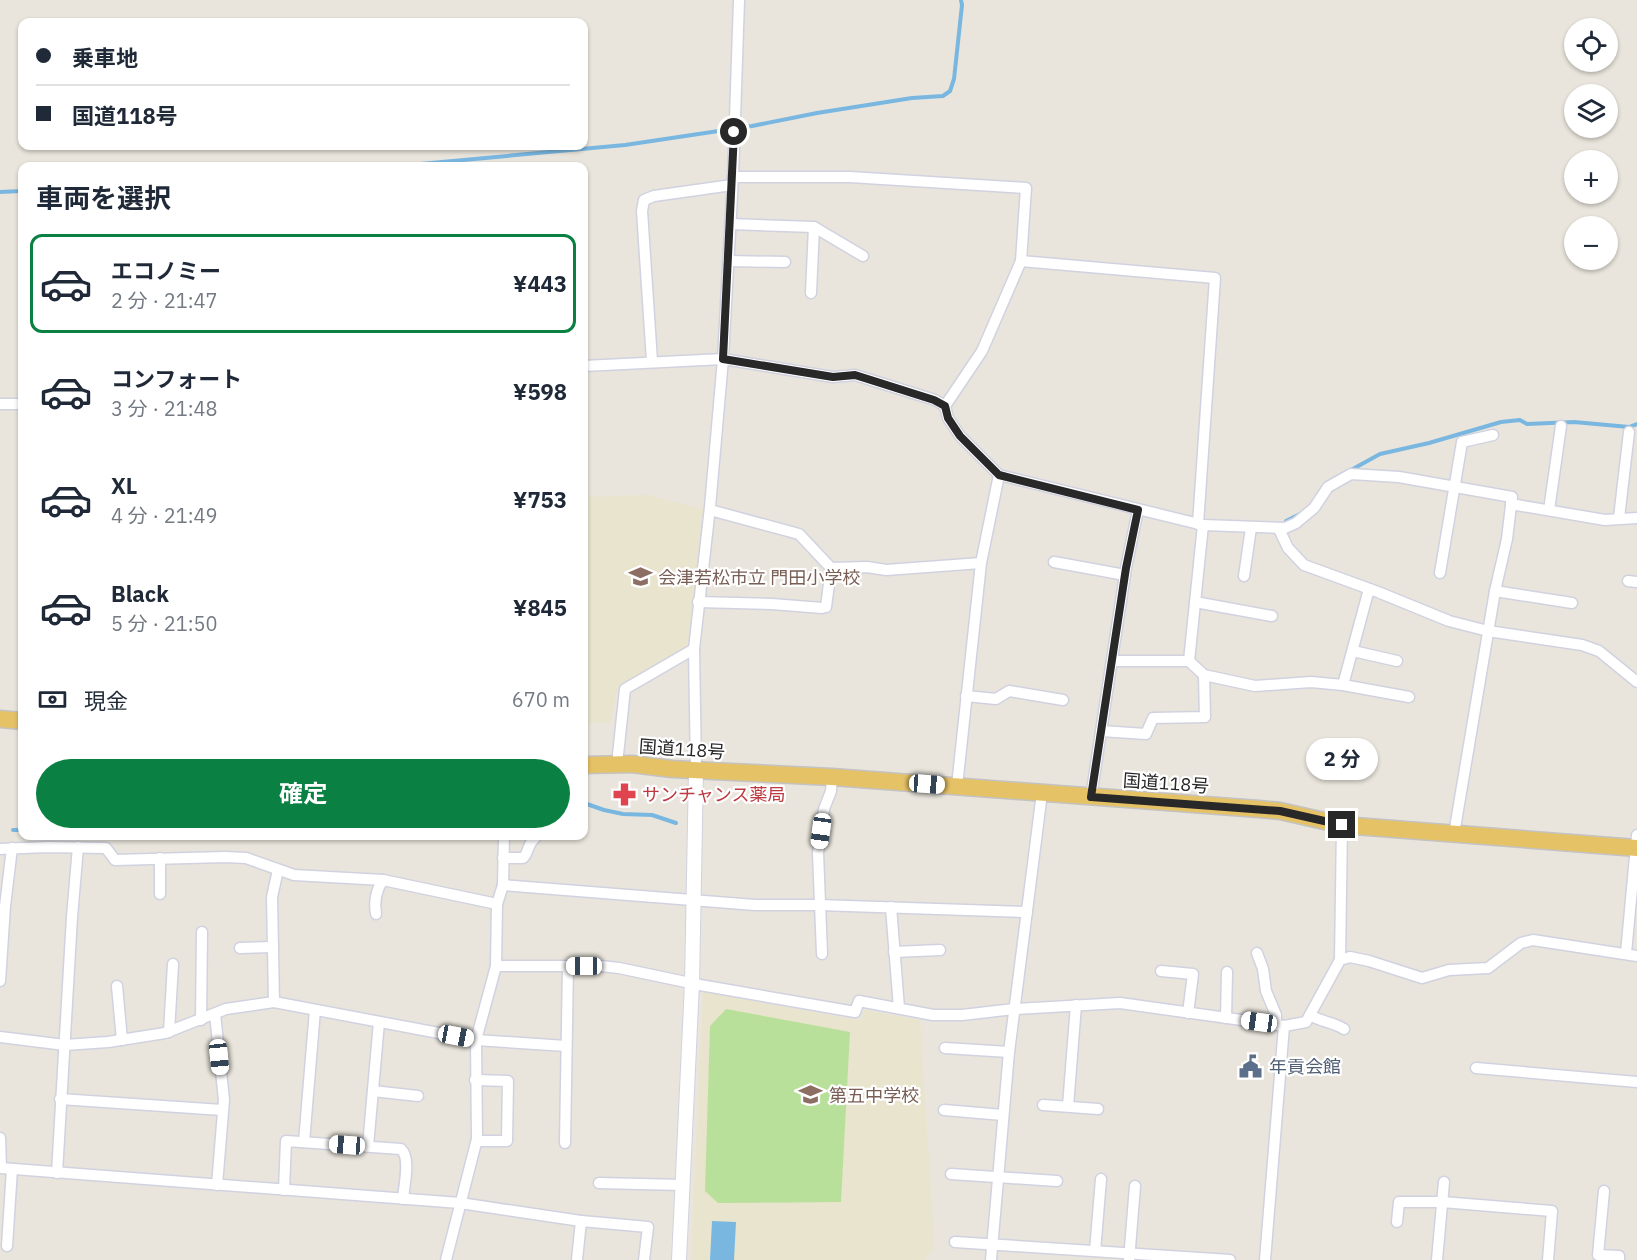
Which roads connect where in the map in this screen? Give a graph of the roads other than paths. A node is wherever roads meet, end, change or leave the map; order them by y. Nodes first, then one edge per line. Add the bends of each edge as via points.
1 (739, 0) edge
2 (733, 181) junction
3 (730, 224) junction
4 (814, 227) junction
5 (862, 256) dead end
6 (728, 261) junction
7 (1021, 261) junction
8 (785, 262) dead end
9 (811, 293) dead end
10 (723, 359) junction
11 (652, 361) junction
12 (588, 366) edge
13 (0, 404) edge
14 (18, 404) edge
15 (945, 406) junction
16 (1561, 426) dead end
17 (1629, 432) dead end
18 (1493, 435) dead end
19 (999, 475) junction
20 (1454, 487) junction
21 (1511, 504) junction
22 (710, 510) junction
23 (1138, 510) junction
24 (1549, 510) junction
25 (1619, 518) junction
26 (1637, 518) edge
27 (1200, 524) junction
28 (1251, 528) junction
29 (1279, 530) junction
30 (1054, 562) dead end
31 (981, 563) junction
32 (831, 568) junction
33 (1440, 573) dead end
34 (1125, 575) junction
35 (1244, 576) dead end
36 (1369, 589) junction
37 (1495, 591) junction
38 (698, 602) junction
39 (1195, 602) junction
40 (1572, 603) dead end
41 (1272, 616) dead end
42 (1488, 631) junction
43 (694, 649) junction
44 (1353, 651) junction
45 (1112, 661) junction
46 (1189, 661) junction
47 (1397, 661) dead end
48 (1204, 675) junction
49 (1637, 682) edge
50 (1343, 685) junction
51 (966, 696) junction
52 (1409, 697) dead end
53 (1063, 700) dead end
54 (0, 719) edge
55 (18, 721) edge
56 (1101, 731) junction
57 (617, 764) junction
58 (588, 765) edge
59 (696, 770) junction
60 (832, 777) junction
61 (957, 786) junction
62 (1042, 793) junction
63 (1091, 797) junction
64 (1342, 825) junction
65 (1454, 834) junction
66 (504, 840) edge
67 (532, 840) edge
68 (1637, 843) edge
69 (78, 847) junction
70 (6, 849) edge
71 (160, 858) junction
72 (503, 858) junction
73 (278, 870) junction
74 (383, 880) junction
75 (503, 885) junction
76 (160, 894) dead end
77 (694, 900) junction
78 (497, 904) junction
79 (819, 905) junction
80 (2, 906) edge
81 (891, 907) junction
82 (1027, 912) junction
83 (376, 914) dead end
84 (202, 932) dead end
85 (273, 947) junction
86 (240, 948) dead end
87 (940, 950) dead end
88 (894, 952) junction
89 (1257, 953) dead end
90 (822, 954) dead end
91 (1631, 954) edge
92 (1340, 960) junction
93 (173, 964) dead end
94 (496, 966) junction
95 (568, 966) junction
96 (1161, 970) dead end
97 (1227, 972) dead end
98 (0, 981) edge
99 (692, 983) junction
100 (117, 986) dead end
101 (274, 1002) junction
102 (1076, 1005) junction
103 (899, 1008) junction
104 (1014, 1009) junction
105 (315, 1010) junction
106 (1188, 1013) junction
107 (214, 1014) junction
108 (1310, 1015) junction
109 (1226, 1018) junction
110 (201, 1020) junction
111 (379, 1022) junction
112 (1280, 1025) junction
113 (1344, 1029) dead end
114 (169, 1032) junction
115 (0, 1037) edge
116 (122, 1040) junction
117 (476, 1040) junction
118 (65, 1045) junction
119 (566, 1046) junction
120 (945, 1047) dead end
121 (1009, 1052) junction
122 (1476, 1068) dead end
123 (476, 1080) junction
124 (1637, 1082) edge
125 (373, 1091) junction
126 (418, 1096) dead end
127 (60, 1099) junction
128 (1043, 1105) dead end
129 (1068, 1106) junction
130 (1098, 1109) dead end
131 (222, 1110) junction
132 (944, 1110) dead end
133 (1003, 1115) junction
134 (0, 1138) edge
135 (477, 1141) junction
136 (304, 1142) junction
137 (565, 1143) dead end
138 (368, 1146) junction
139 (12, 1169) junction
140 (57, 1173) junction
141 (951, 1174) dead end
142 (998, 1177) junction
143 (1101, 1179) dead end
144 (1057, 1181) dead end
145 (1444, 1182) dead end
146 (599, 1183) dead end
147 (217, 1185) junction
148 (682, 1185) junction
149 (1135, 1186) dead end
150 (284, 1190) junction
151 (1604, 1191) dead end
152 (404, 1199) junction
153 (1442, 1202) junction
154 (460, 1203) junction
155 (581, 1221) junction
156 (1397, 1222) dead end
157 (956, 1242) dead end
158 (992, 1245) junction
159 (7, 1246) dead end
160 (1092, 1254) edge
161 (1129, 1257) edge
162 (1194, 1259) edge
163 (446, 1260) edge
164 (577, 1260) edge
165 (644, 1260) edge
166 (679, 1260) edge
167 (991, 1260) edge
168 (1230, 1260) edge
169 (1265, 1260) edge
170 (1437, 1260) edge
171 (1548, 1260) edge
172 (1619, 1260) edge

1 - 2 street
2 - 3 street
2 - 7 street via 850,177 1026,188
2 - 11 street via 644,200
3 - 4 street
3 - 6 street
4 - 5 street
4 - 9 street
6 - 8 street
6 - 10 street
7 - 15 street via 982,351
7 - 27 street via 1215,278
10 - 11 street
10 - 15 street via 833,377 855,375
10 - 22 street
11 - 12 street
13 - 14 street
15 - 19 street via 960,436
16 - 24 street
17 - 25 street
18 - 20 street via 1462,442
19 - 23 street
19 - 31 street
20 - 21 street via 1512,496
20 - 29 street via 1399,477 1351,474 1328,487 1314,508 1296,523
20 - 33 street
21 - 24 street
21 - 37 street
22 - 32 street via 799,534
22 - 38 street
23 - 27 street
23 - 34 street
24 - 25 street via 1605,520
25 - 26 street
27 - 28 street
27 - 39 street
28 - 29 street
28 - 35 street
29 - 36 street via 1288,548 1304,565
30 - 34 street
31 - 32 street via 886,570
31 - 51 street
32 - 38 street via 826,607
34 - 45 street
36 - 42 street via 1449,621
36 - 44 street
37 - 40 street
37 - 42 street
38 - 43 street
39 - 41 street
39 - 46 street
42 - 49 street via 1582,645 1599,651
42 - 65 street
43 - 57 street via 625,689
43 - 59 street
44 - 47 street
44 - 50 street
45 - 46 street
45 - 56 street
46 - 48 street
48 - 50 street via 1256,686 1311,682
48 - 56 street via 1205,717 1153,718 1146,734
50 - 52 street
51 - 53 street via 996,699 1009,691
51 - 61 street
54 - 55 highway
56 - 63 street
57 - 58 highway, 国道118号
57 - 59 highway, 国道118号
59 - 60 highway, 国道118号
59 - 77 street
60 - 61 highway, 国道118号
60 - 79 street via 818,854
61 - 62 highway, 国道118号
62 - 63 highway, 国道118号
62 - 82 street
63 - 64 highway, 国道118号 via 1280,811
64 - 65 highway, 国道118号
64 - 92 street
65 - 68 highway, 国道118号
66 - 72 street
67 - 72 street via 523,858
68 - 91 street
69 - 70 street
69 - 71 street via 106,848 115,860
69 - 118 street
70 - 80 street
71 - 73 street via 246,858
71 - 76 street
72 - 75 street
73 - 74 street via 294,875
73 - 85 street via 272,897
74 - 78 street
74 - 83 street via 378,887
75 - 77 street
75 - 78 street
77 - 79 street
77 - 99 street
78 - 94 street
79 - 81 street
79 - 90 street
80 - 98 street
81 - 82 street
81 - 88 street
82 - 104 street
84 - 110 street
85 - 86 street
85 - 101 street
87 - 88 street
88 - 103 street
89 - 112 street
91 - 92 street via 1533,940 1521,943 1488,968 1449,970 1422,978 1369,961 1350,957
92 - 108 street
93 - 114 street
94 - 95 street
94 - 117 street
95 - 99 street via 619,968
95 - 119 street
96 - 106 street via 1192,974
97 - 109 street
99 - 103 street via 855,1012 859,1001
99 - 148 street
100 - 116 street
101 - 105 street
101 - 107 street
102 - 104 street
102 - 106 street via 1120,1003
102 - 129 street
103 - 104 street via 933,1015
104 - 121 street
105 - 111 street
105 - 136 street
106 - 109 street
107 - 110 street
107 - 131 street
108 - 112 street via 1306,1022
108 - 113 street
109 - 112 street
110 - 114 street
111 - 117 street
111 - 125 street
112 - 169 street
114 - 116 street
115 - 118 street
116 - 118 street
117 - 119 street
117 - 123 street
118 - 127 street
119 - 137 street
120 - 121 street
121 - 133 street
122 - 124 street
123 - 135 street
123 - 135 street via 508,1081 507,1141
125 - 126 street
125 - 138 street
127 - 131 street
127 - 140 street
128 - 129 street
129 - 130 street
131 - 147 street
132 - 133 street
133 - 142 street
134 - 139 street via 1,1168
135 - 154 street
136 - 138 street
136 - 150 street via 286,1141
138 - 152 street via 404,1151
139 - 140 street
139 - 159 street
140 - 147 street
141 - 142 street
142 - 144 street
142 - 158 street
143 - 160 street
145 - 153 street
146 - 148 street
147 - 150 street
148 - 166 street
149 - 161 street
150 - 152 street
151 - 172 street via 1598,1256 1619,1256
152 - 154 street
153 - 156 street via 1399,1202
153 - 170 street
153 - 171 street via 1552,1211
154 - 155 street
154 - 163 street
155 - 164 street
155 - 165 street via 648,1227
157 - 158 street
158 - 160 street
158 - 167 street
160 - 161 street
161 - 162 street
162 - 168 street

